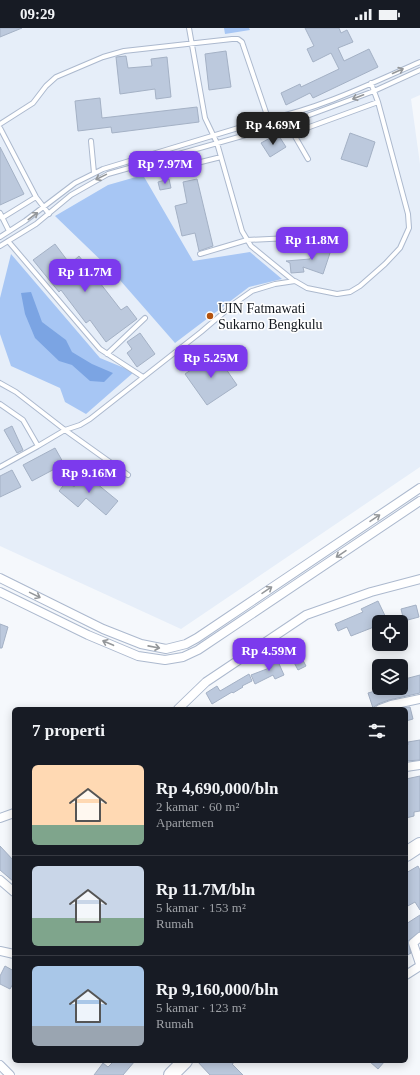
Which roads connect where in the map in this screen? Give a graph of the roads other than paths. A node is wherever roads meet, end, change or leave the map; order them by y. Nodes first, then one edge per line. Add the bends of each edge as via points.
1 (189, 28) edge
2 (191, 43) junction
3 (420, 62) edge
4 (420, 70) edge
5 (370, 83) junction
6 (374, 91) junction
7 (378, 102) junction
8 (286, 116) junction
9 (268, 119) junction
10 (288, 123) junction
11 (0, 124) edge
12 (271, 127) junction
13 (0, 128) edge
14 (293, 133) junction
15 (213, 136) junction
16 (91, 141) dead end
17 (217, 143) junction
18 (221, 157) junction
19 (308, 159) dead end
20 (173, 169) dead end
21 (94, 173) junction
22 (36, 196) junction
23 (43, 208) junction
24 (0, 213) edge
25 (49, 214) junction
26 (2, 218) junction
27 (9, 231) junction
28 (331, 236) dead end
29 (0, 237) edge
30 (247, 240) junction
31 (8, 241) junction
32 (0, 246) edge
33 (200, 254) dead end
34 (295, 281) junction
35 (145, 318) dead end
36 (107, 354) junction
37 (143, 377) junction
38 (0, 383) edge
39 (0, 404) edge
40 (65, 430) junction
41 (38, 446) junction
42 (0, 467) edge
43 (128, 475) dead end
44 (420, 488) edge
45 (420, 501) edge
46 (0, 578) edge
47 (420, 579) edge
48 (0, 592) edge
49 (420, 699) edge
50 (180, 707) edge
51 (386, 707) edge
52 (420, 765) edge
53 (408, 767) edge
54 (12, 814) edge
55 (0, 818) edge
56 (0, 880) edge
57 (12, 890) edge
58 (420, 937) edge
59 (0, 951) edge
60 (12, 954) edge
61 (420, 965) edge
62 (408, 974) edge
63 (183, 1063) edge
64 (0, 1065) edge
65 (10, 1075) edge
66 (171, 1075) edge

1 - 2 lane
2 - 9 lane via 232,39 242,42
2 - 11 lane via 124,51 102,57 56,77 33,103
2 - 15 lane via 205,118
5 -> 3 lane
4 - 6 lane
5 - 6 lane
5 - 8 lane
6 - 7 lane
6 -> 10 lane
7 - 14 lane
7 - 34 lane via 407,206 409,228 406,237 400,248 385,264 350,292 323,292 307,288
8 - 9 lane
8 - 10 lane
9 - 12 lane
9 - 15 lane
10 - 12 lane
10 - 14 lane
12 - 17 lane
13 - 22 lane
14 - 19 lane
15 - 17 lane
15 - 21 lane
16 - 21 lane
17 - 18 lane
17 -> 25 lane via 108,174 71,195
18 - 20 lane
18 - 30 lane via 237,218
21 - 23 lane
22 - 23 lane
22 - 26 lane
23 - 25 lane
27 -> 23 lane
24 - 26 lane
25 - 31 lane
26 - 27 lane
27 - 29 lane
28 - 30 lane
30 - 33 lane
30 - 34 lane via 262,257
31 - 32 lane
31 - 36 lane
34 - 37 lane via 252,291
35 - 36 lane
36 - 37 lane
37 - 40 lane via 90,420
38 - 40 lane via 16,392
39 - 41 lane via 23,420
40 - 41 lane
40 - 43 lane
41 - 42 lane
46 -> 44 street via 103,629 141,644 166,649 176,647 197,638
45 -> 48 street via 198,650 175,659 155,660 138,656
47 - 50 street via 371,592 306,615 206,682
49 - 51 street
52 - 53 street
54 - 55 street
56 - 57 street
58 - 61 street via 413,943
59 - 60 street
61 - 62 street
63 - 66 highway
64 - 65 street

